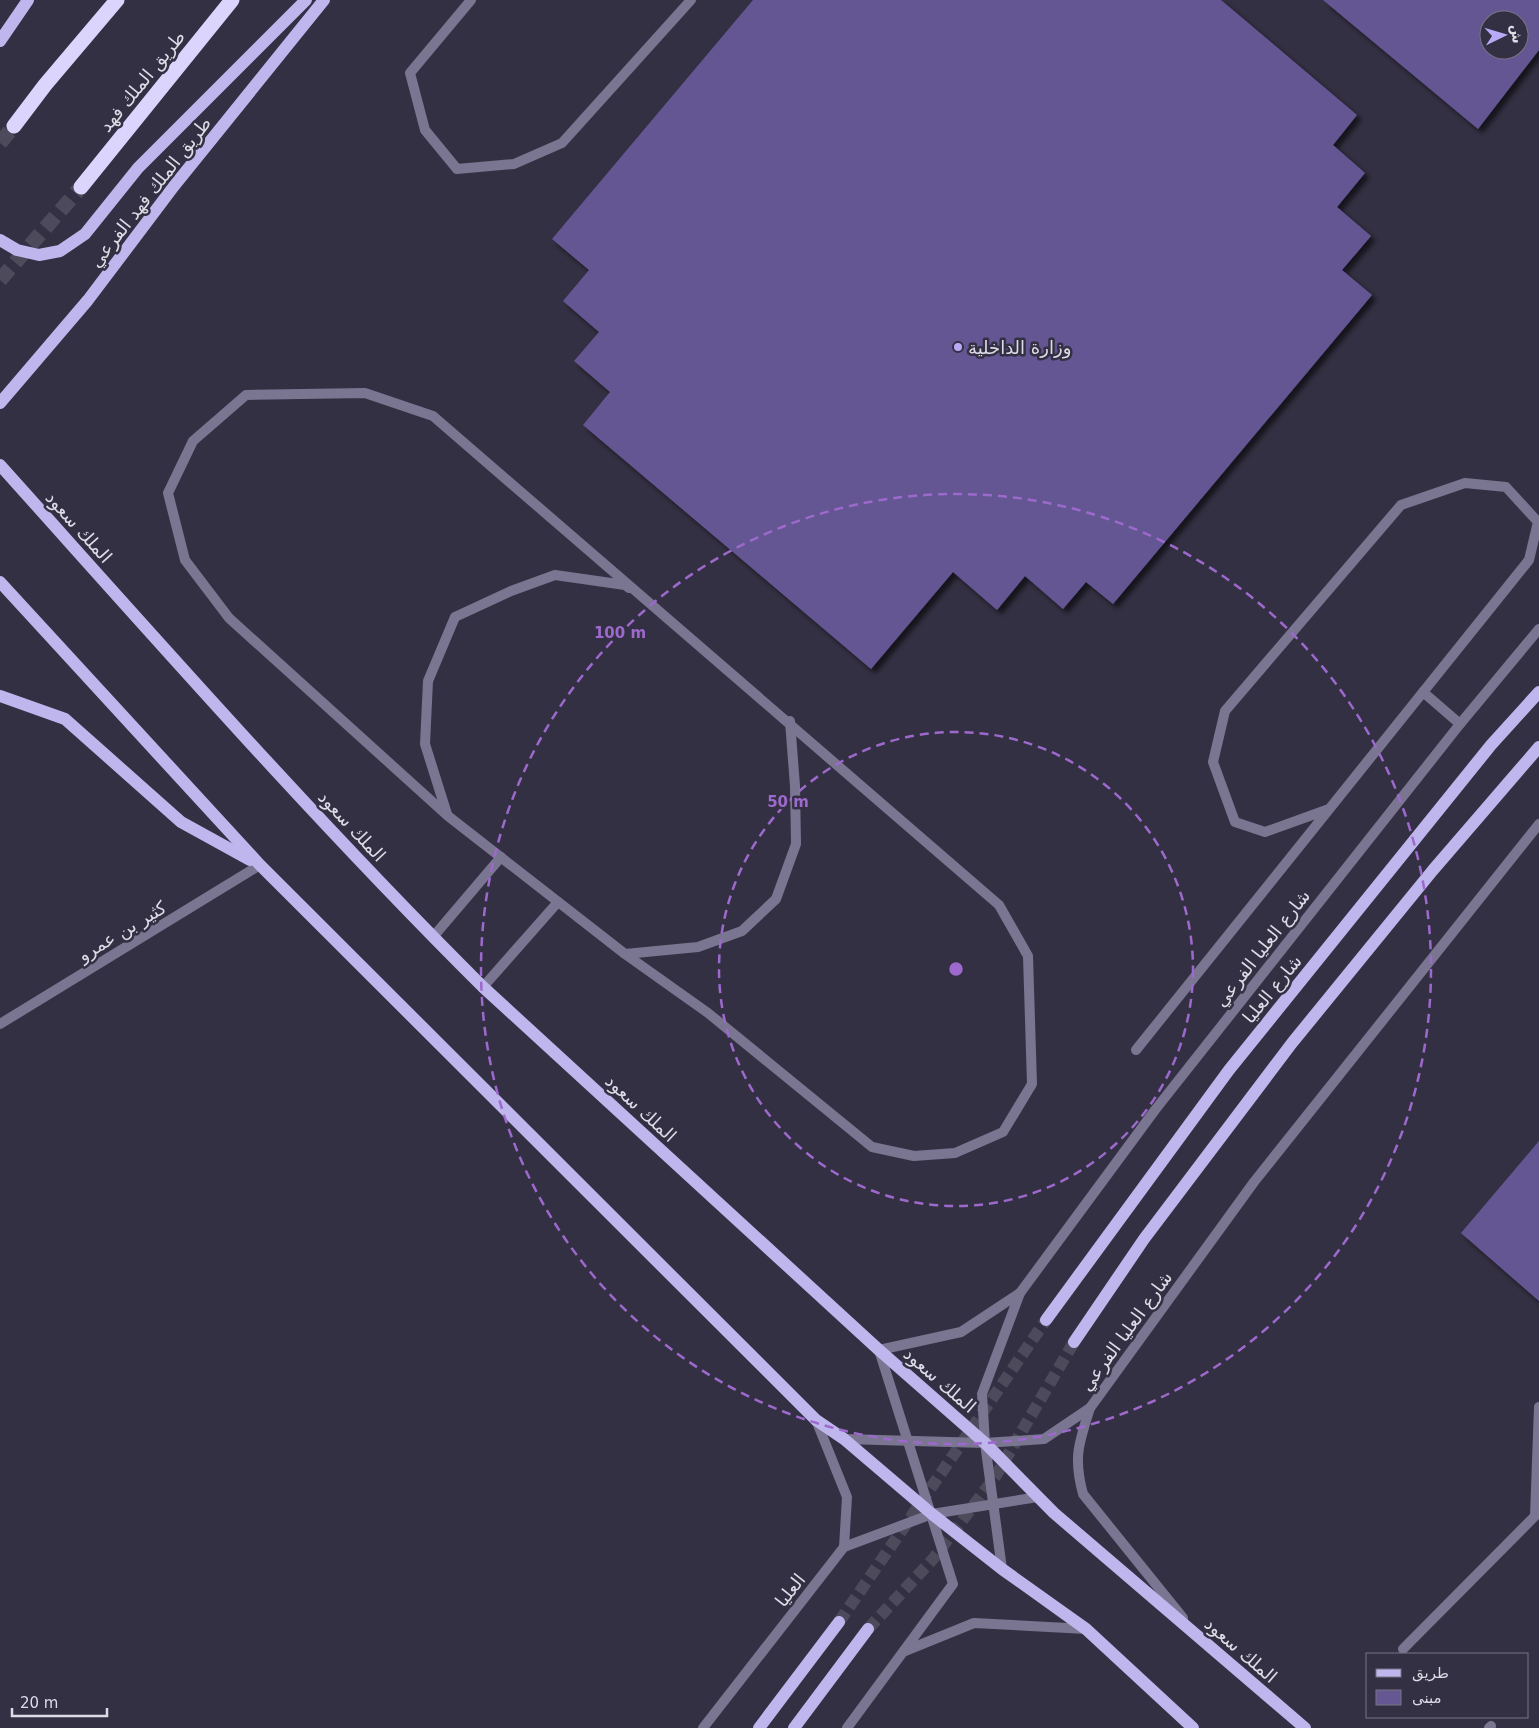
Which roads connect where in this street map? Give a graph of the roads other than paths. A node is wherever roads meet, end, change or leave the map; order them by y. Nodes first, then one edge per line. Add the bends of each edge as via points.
1 (28, 0) edge
2 (117, 0) edge
3 (232, 0) edge
4 (306, 0) edge
5 (324, 0) edge
6 (472, 0) edge
7 (691, 0) edge
8 (0, 41) edge
9 (14, 126) tunnel mouth
10 (81, 186) tunnel mouth
11 (0, 240) edge
12 (0, 402) edge
13 (0, 465) edge
14 (0, 582) edge
15 (1539, 629) edge
16 (1423, 692) junction
17 (1539, 692) edge
18 (0, 696) edge
19 (1460, 724) junction
20 (1539, 747) edge
21 (1328, 809) junction
22 (448, 816) junction
23 (1539, 824) edge
24 (501, 857) junction
25 (260, 865) junction
26 (558, 902) junction
27 (433, 937) junction
28 (625, 954) junction
29 (483, 987) junction
30 (0, 1024) edge
31 (1136, 1050) dead end
32 (1020, 1293) junction
33 (1046, 1320) tunnel mouth
34 (1074, 1342) tunnel mouth
35 (879, 1350) junction
36 (1539, 1407) edge
37 (1090, 1408) junction
38 (816, 1420) junction
39 (844, 1439) junction
40 (909, 1441) junction
41 (985, 1443) junction
42 (1038, 1497) junction
43 (993, 1504) junction
44 (932, 1514) junction
45 (844, 1547) junction
46 (1002, 1569) junction
47 (839, 1622) tunnel mouth
48 (868, 1629) tunnel mouth
49 (1086, 1629) junction
50 (1196, 1634) junction
51 (1402, 1649) dead end
52 (904, 1651) junction
53 (703, 1728) edge
54 (759, 1728) edge
55 (794, 1728) edge
56 (847, 1728) edge
57 (1193, 1728) edge
58 (1305, 1728) edge

1 - 8 main road
2 - 9 highway
3 - 10 highway, طريق الملك فهد
4 - 11 main road via 138,168 85,234 60,251 39,255 17,250
5 - 12 main road, طريق الملك فهد الفرعي via 164,199 88,300
6 - 7 street via 410,73 425,130 457,169 514,164 562,144
13 - 27 main road, الملك سعود via 234,725
14 - 25 main road
15 - 19 street, شارع العليا الفرعي
16 - 19 street
16 - 21 street
16 - 21 street via 1529,560 1538,522 1506,487 1465,483 1401,505 1225,711 1213,762 1235,822 1264,832
17 - 33 main road, شارع العليا via 1485,753 1229,1070
18 - 25 main road via 64,719 181,822
19 - 32 street, شارع العليا الفرعي via 1155,1110
20 - 34 main road via 1433,870 1292,1043 1144,1239
21 - 31 street
22 - 24 street
22 - 28 street via 425,744 428,681 455,616 555,575 625,585 790,720 796,844 776,899 742,931 698,948
22 - 28 street via 229,618 185,560 168,492 193,441 246,395 366,393 434,416 1000,905 1028,956 1032,1084 1002,1132 955,1153 914,1156 872,1147 708,1013
23 - 37 street, شارع العليا الفرعي via 1254,1182
24 - 26 street
24 - 27 street
25 - 30 street, كثير بن عمرو
25 - 38 main road
26 - 28 street
26 - 29 street
27 - 29 main road, الملك سعود
29 - 35 main road, الملك سعود
32 - 35 street, شارع العليا الفرعي via 961,1332
32 - 41 street, شارع العليا الفرعي via 982,1394
35 - 40 street
35 - 41 main road, الملك سعود
36 - 51 street via 1534,1516
37 - 41 street, شارع العليا الفرعي via 1044,1439
37 - 50 street, شارع العليا الفرعي via 1078,1445 1078,1474 1083,1494
38 - 39 main road
38 - 45 street via 847,1496
39 - 40 street, شارع العليا الفرعي
39 - 44 main road
40 - 41 street, شارع العليا الفرعي
40 - 44 street
41 - 42 main road, الملك سعود
41 - 43 street, شارع العليا الفرعي
42 - 43 street
42 - 50 main road, الملك سعود
43 - 44 street
43 - 46 street, شارع العليا الفرعي
44 - 45 street
44 - 46 main road
44 - 52 street via 953,1584
45 - 53 street, العليا
46 - 49 main road
47 - 54 main road
48 - 55 main road
49 - 52 street via 974,1624
49 - 57 main road
50 - 58 main road, الملك سعود
52 - 56 street

